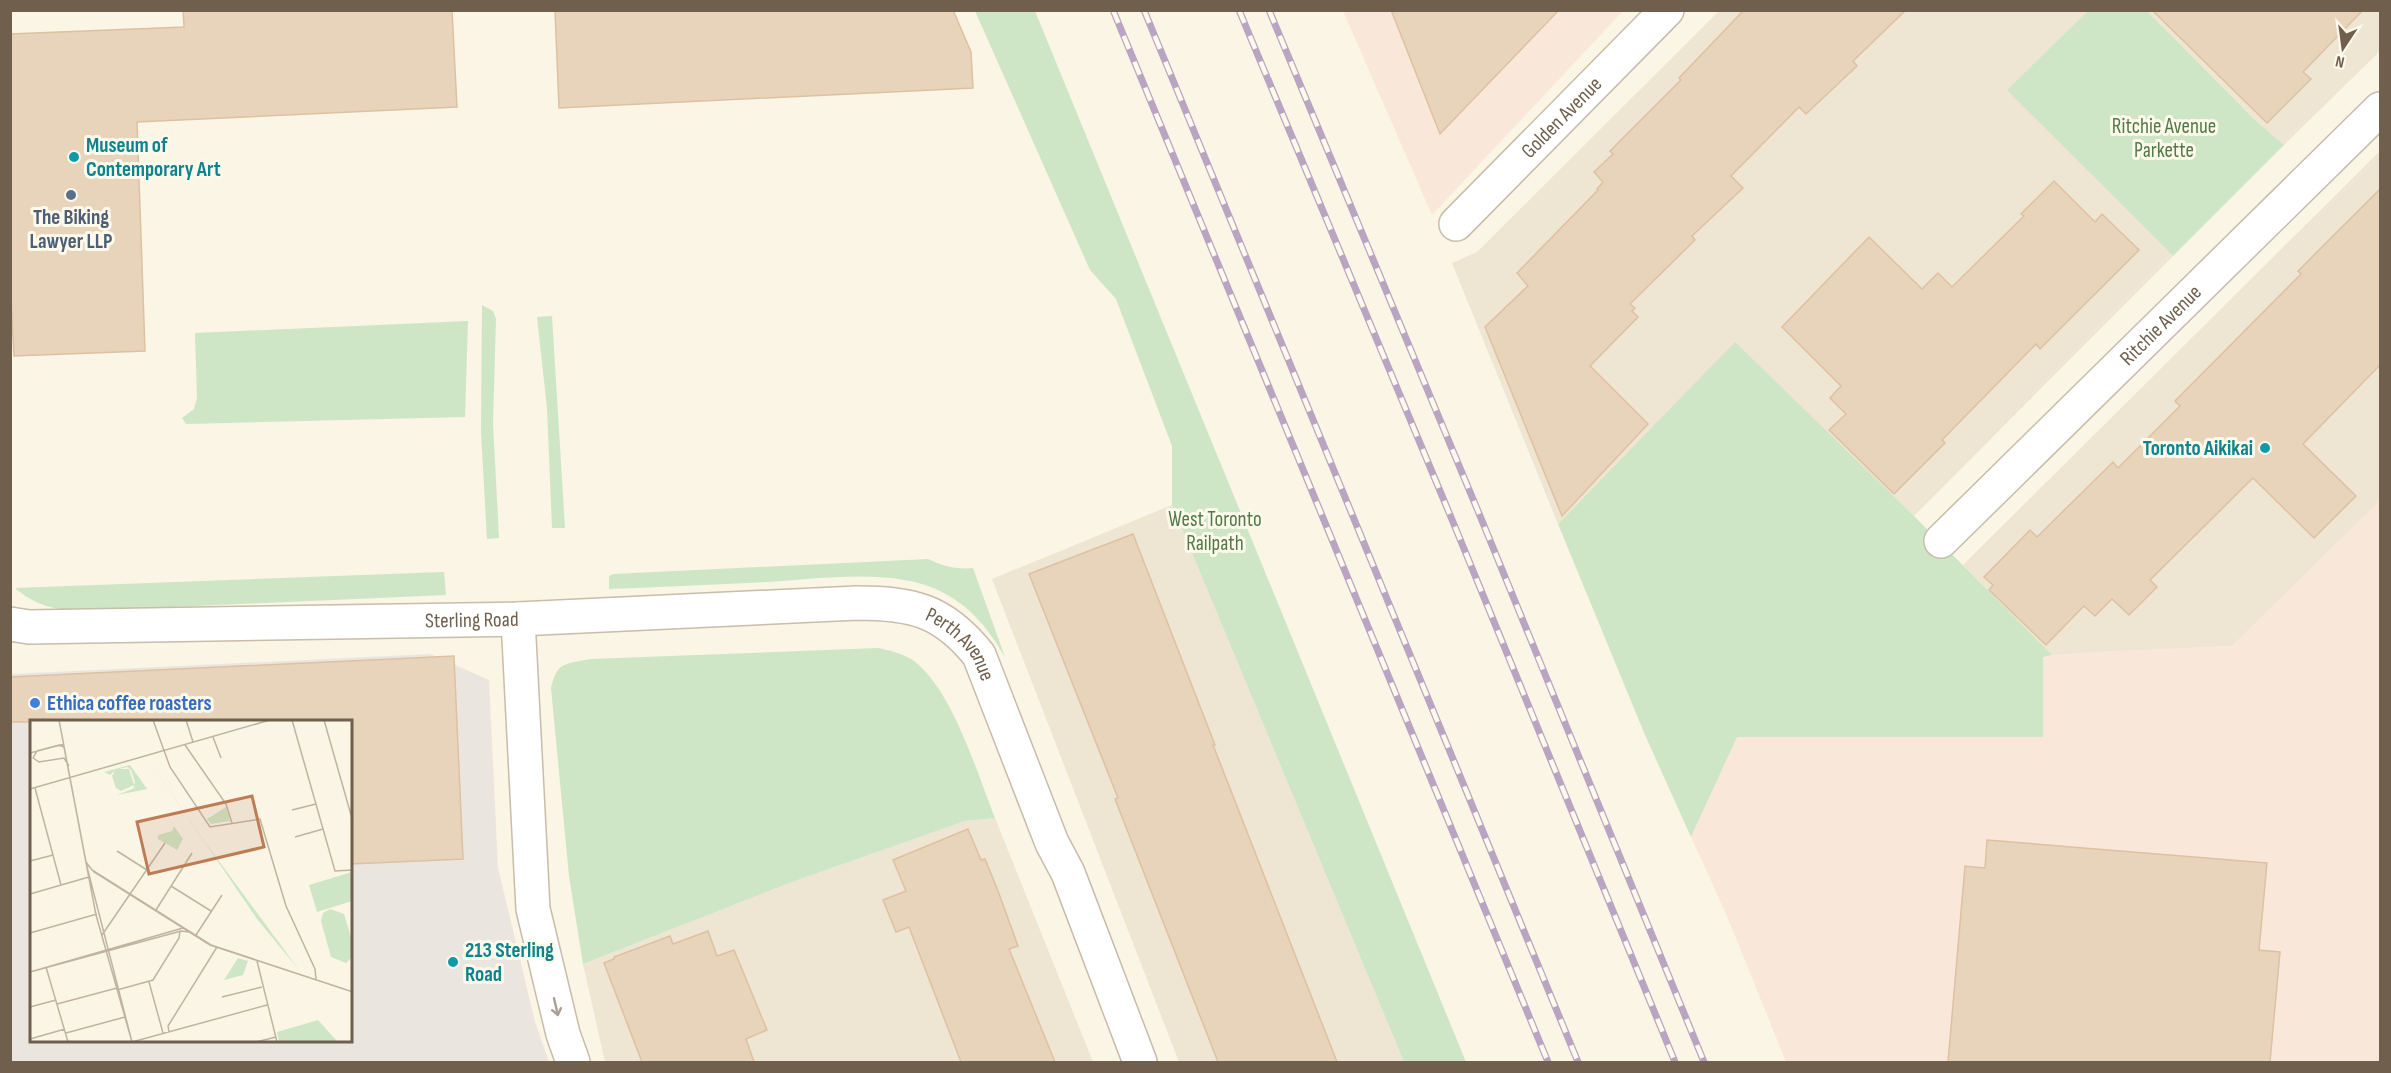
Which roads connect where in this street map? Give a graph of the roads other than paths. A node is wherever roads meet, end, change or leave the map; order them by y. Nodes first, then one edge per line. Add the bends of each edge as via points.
1 (1667, 10) edge
2 (2380, 109) edge
3 (1456, 224) dead end
4 (1941, 542) dead end
5 (518, 619) junction
6 (10, 624) edge
7 (573, 1062) edge
8 (1140, 1062) edge

1 - 3 street, Golden Avenue
2 - 4 street, Ritchie Avenue
5 - 6 street, Sterling Road via 29,627
5 -> 7 street, Sterling Road via 533,909
5 - 8 street, Perth Avenue via 890,603 921,609 946,623 979,655

